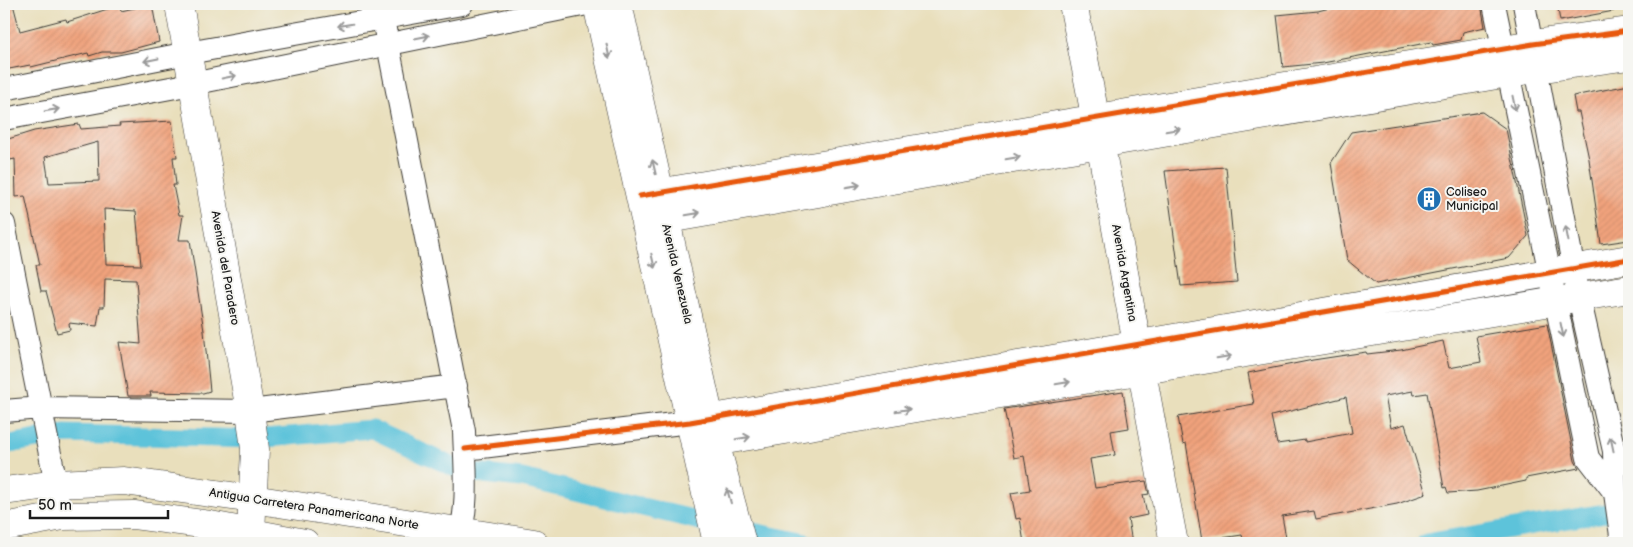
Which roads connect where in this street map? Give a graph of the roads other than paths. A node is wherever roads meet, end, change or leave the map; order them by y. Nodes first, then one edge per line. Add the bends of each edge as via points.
1 (179, 4) edge
2 (462, 4) edge
3 (587, 4) edge
4 (597, 4) edge
5 (618, 4) edge
6 (1074, 4) edge
7 (1494, 4) edge
8 (1524, 4) edge
9 (381, 11) edge
10 (1629, 31) edge
11 (388, 44) junction
12 (188, 53) junction
13 (1629, 56) edge
14 (1535, 57) junction
15 (1506, 62) junction
16 (192, 84) junction
17 (4, 89) edge
18 (4, 119) edge
19 (1099, 131) junction
20 (652, 208) junction
21 (4, 224) edge
22 (1629, 259) edge
23 (1562, 270) junction
24 (1629, 289) edge
25 (1568, 300) junction
26 (1139, 358) junction
27 (456, 386) junction
28 (41, 408) junction
29 (4, 411) edge
30 (250, 411) junction
31 (702, 432) junction
32 (465, 449) junction
33 (56, 484) junction
34 (4, 491) edge
35 (253, 499) junction
36 (59, 517) junction
37 (4, 527) edge
38 (251, 533) junction
39 (208, 534) edge
40 (459, 537) edge
41 (306, 543) edge
42 (534, 543) edge
43 (717, 543) edge
44 (742, 543) edge
45 (1174, 543) edge
46 (1622, 543) edge

1 - 12 street, Avenida del Paradero
2 - 9 street
11 -> 3 street
4 -> 20 street, Avenida Venezuela
20 -> 5 street, Avenida Venezuela
6 - 19 street, Avenida Argentina
7 - 15 street
8 - 14 street
9 - 11 street
9 -> 12 street
10 - 14 street
16 -> 11 street
11 - 27 street
12 - 16 street, Avenida del Paradero
12 -> 17 street
13 - 14 street
14 - 15 street
23 -> 14 street
15 - 19 street
15 -> 23 street
18 -> 16 street
16 - 30 street, Avenida del Paradero
19 - 20 street
19 - 26 street, Avenida Argentina
20 - 31 street, Avenida Venezuela
21 - 28 street
22 - 23 street
23 - 25 street
23 - 26 street
24 - 25 street
26 -> 25 street
25 - 46 street via 1588,458 1615,493
26 - 31 street
26 - 45 street, Avenida Argentina
27 - 30 street
27 - 32 street
28 - 29 street
28 - 30 street
28 - 33 street
30 - 35 street, Avenida del Paradero via 255,449
31 - 32 street
31 - 43 street, Avenida Venezuela
44 -> 31 street, Avenida Venezuela
32 - 40 street via 464,502
33 - 34 street, Antigua Carretera Panamericana Norte
33 - 35 street, Antigua Carretera Panamericana Norte via 124,481
33 - 36 street
35 - 38 street, Avenida del Paradero
35 - 40 street, Antigua Carretera Panamericana Norte
36 - 37 street
36 - 39 street via 134,515
38 - 39 street
38 - 41 street
40 - 42 street, Antigua Carretera Panamericana Norte

